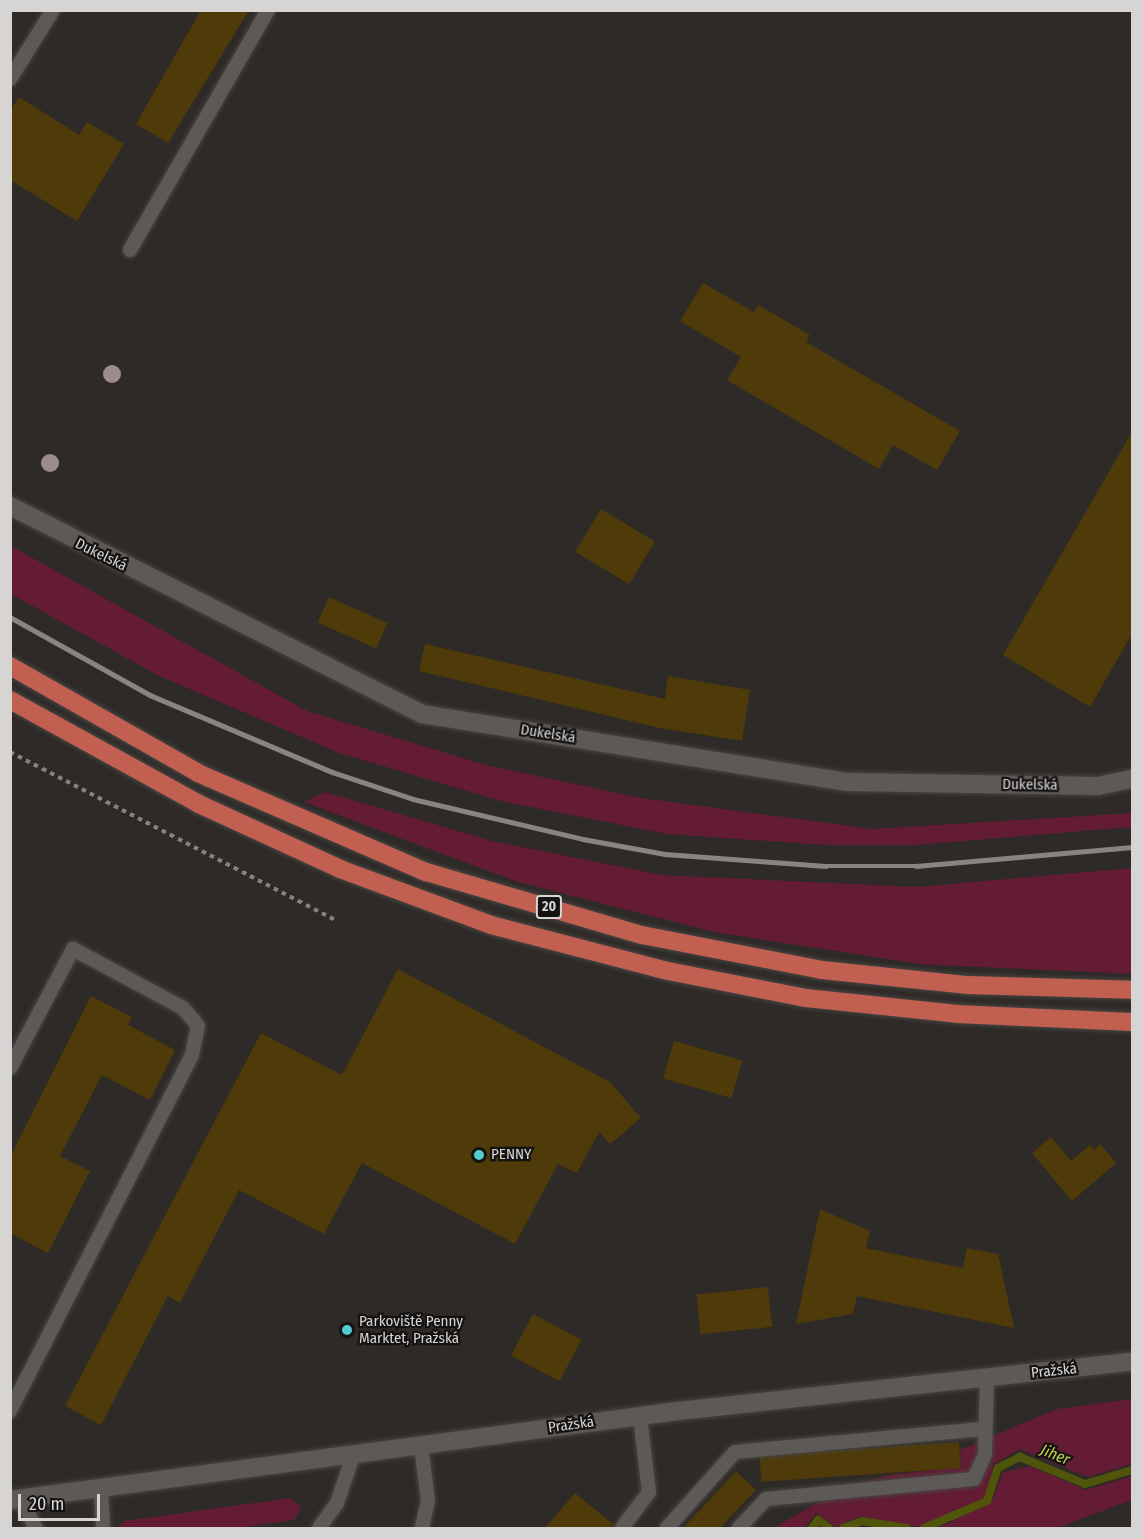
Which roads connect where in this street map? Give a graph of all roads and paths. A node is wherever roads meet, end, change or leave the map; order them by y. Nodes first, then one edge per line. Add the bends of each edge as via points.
1 (53, 10) edge
2 (268, 10) edge
3 (10, 80) edge
4 (130, 250) dead end
5 (10, 506) edge
6 (10, 666) edge
7 (10, 700) edge
8 (10, 752) edge
9 (1132, 779) edge
10 (334, 919) dead end
11 (1132, 990) edge
12 (1132, 1022) edge
13 (10, 1068) edge
14 (1132, 1362) edge
15 (987, 1377) junction
16 (10, 1411) edge
17 (640, 1416) junction
18 (985, 1429) junction
19 (421, 1445) junction
20 (353, 1456) junction
21 (101, 1488) junction
22 (16, 1500) edge
23 (36, 1528) edge
24 (103, 1528) edge
25 (319, 1528) edge
26 (422, 1528) edge
27 (622, 1528) edge
28 (668, 1528) edge
29 (739, 1528) edge

1 - 3 lane
2 - 4 lane
5 - 9 street, Dukelská via 422,714 847,782 1098,786
6 - 11 highway, 20 via 198,773 426,872 642,935 822,970 968,985
7 - 12 highway, 20 via 210,809 340,869 491,925 669,971 806,998 957,1014
8 - 10 path
13 - 16 lane via 73,949 183,1008 198,1026 192,1055
14 - 15 street, Pražská
15 - 17 street, Pražská
15 - 18 lane
17 - 19 street, Pražská
17 - 27 lane via 649,1492
18 - 28 lane via 735,1452
18 - 29 lane via 985,1454 974,1479 766,1499
19 - 20 street, Pražská
19 - 26 lane via 428,1501
20 - 21 street, Pražská
20 - 25 lane via 337,1503
21 - 22 street, Pražská
21 - 24 lane
22 - 23 lane

